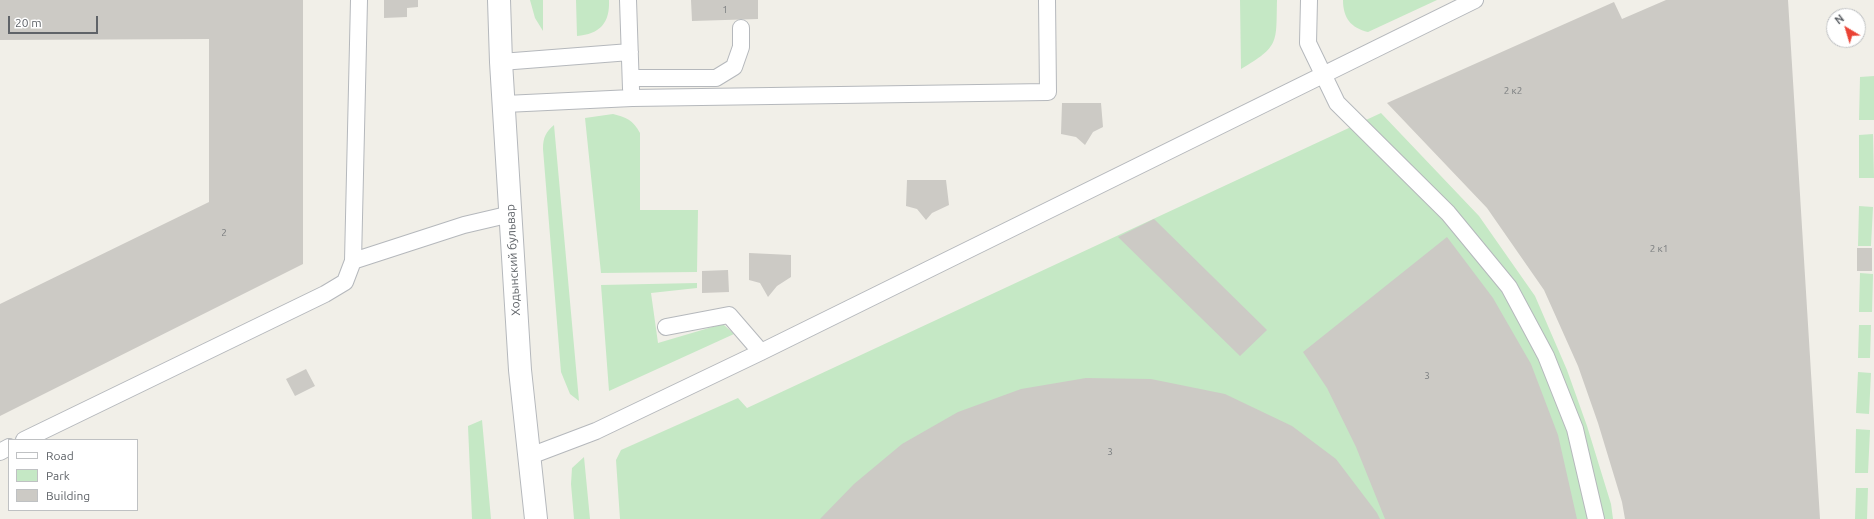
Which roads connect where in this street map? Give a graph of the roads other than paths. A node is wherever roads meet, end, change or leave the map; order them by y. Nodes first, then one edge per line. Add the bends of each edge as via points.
1 (359, 0) edge
2 (499, 0) edge
3 (628, 0) edge
4 (1047, 0) edge
5 (1309, 0) edge
6 (1475, 0) edge
7 (741, 28) dead end
8 (630, 52) junction
9 (501, 62) junction
10 (1324, 74) junction
11 (631, 78) junction
12 (632, 98) junction
13 (505, 104) junction
14 (511, 214) junction
15 (353, 261) junction
16 (666, 327) dead end
17 (761, 352) junction
18 (26, 439) edge
19 (530, 456) junction
20 (536, 519) edge
21 (1596, 519) edge

1 - 15 lane
2 - 9 street, Ходынский бульвар
3 - 8 lane
4 - 12 lane via 1048,92
5 - 10 lane via 1308,43
6 - 10 lane
7 - 11 lane via 741,47 734,67 716,78
8 - 9 lane
8 - 11 lane
9 - 13 street, Ходынский бульвар
10 - 17 lane
10 - 21 lane via 1337,103 1448,213 1509,287 1546,356 1575,429
11 - 12 lane
12 - 13 lane
13 - 14 street, Ходынский бульвар
14 - 15 lane via 464,225
14 - 19 street, Ходынский бульвар via 520,370
15 - 18 lane via 345,282 325,294
16 - 17 lane via 730,315
17 - 19 lane via 596,431
19 - 20 street, Ходынский бульвар

